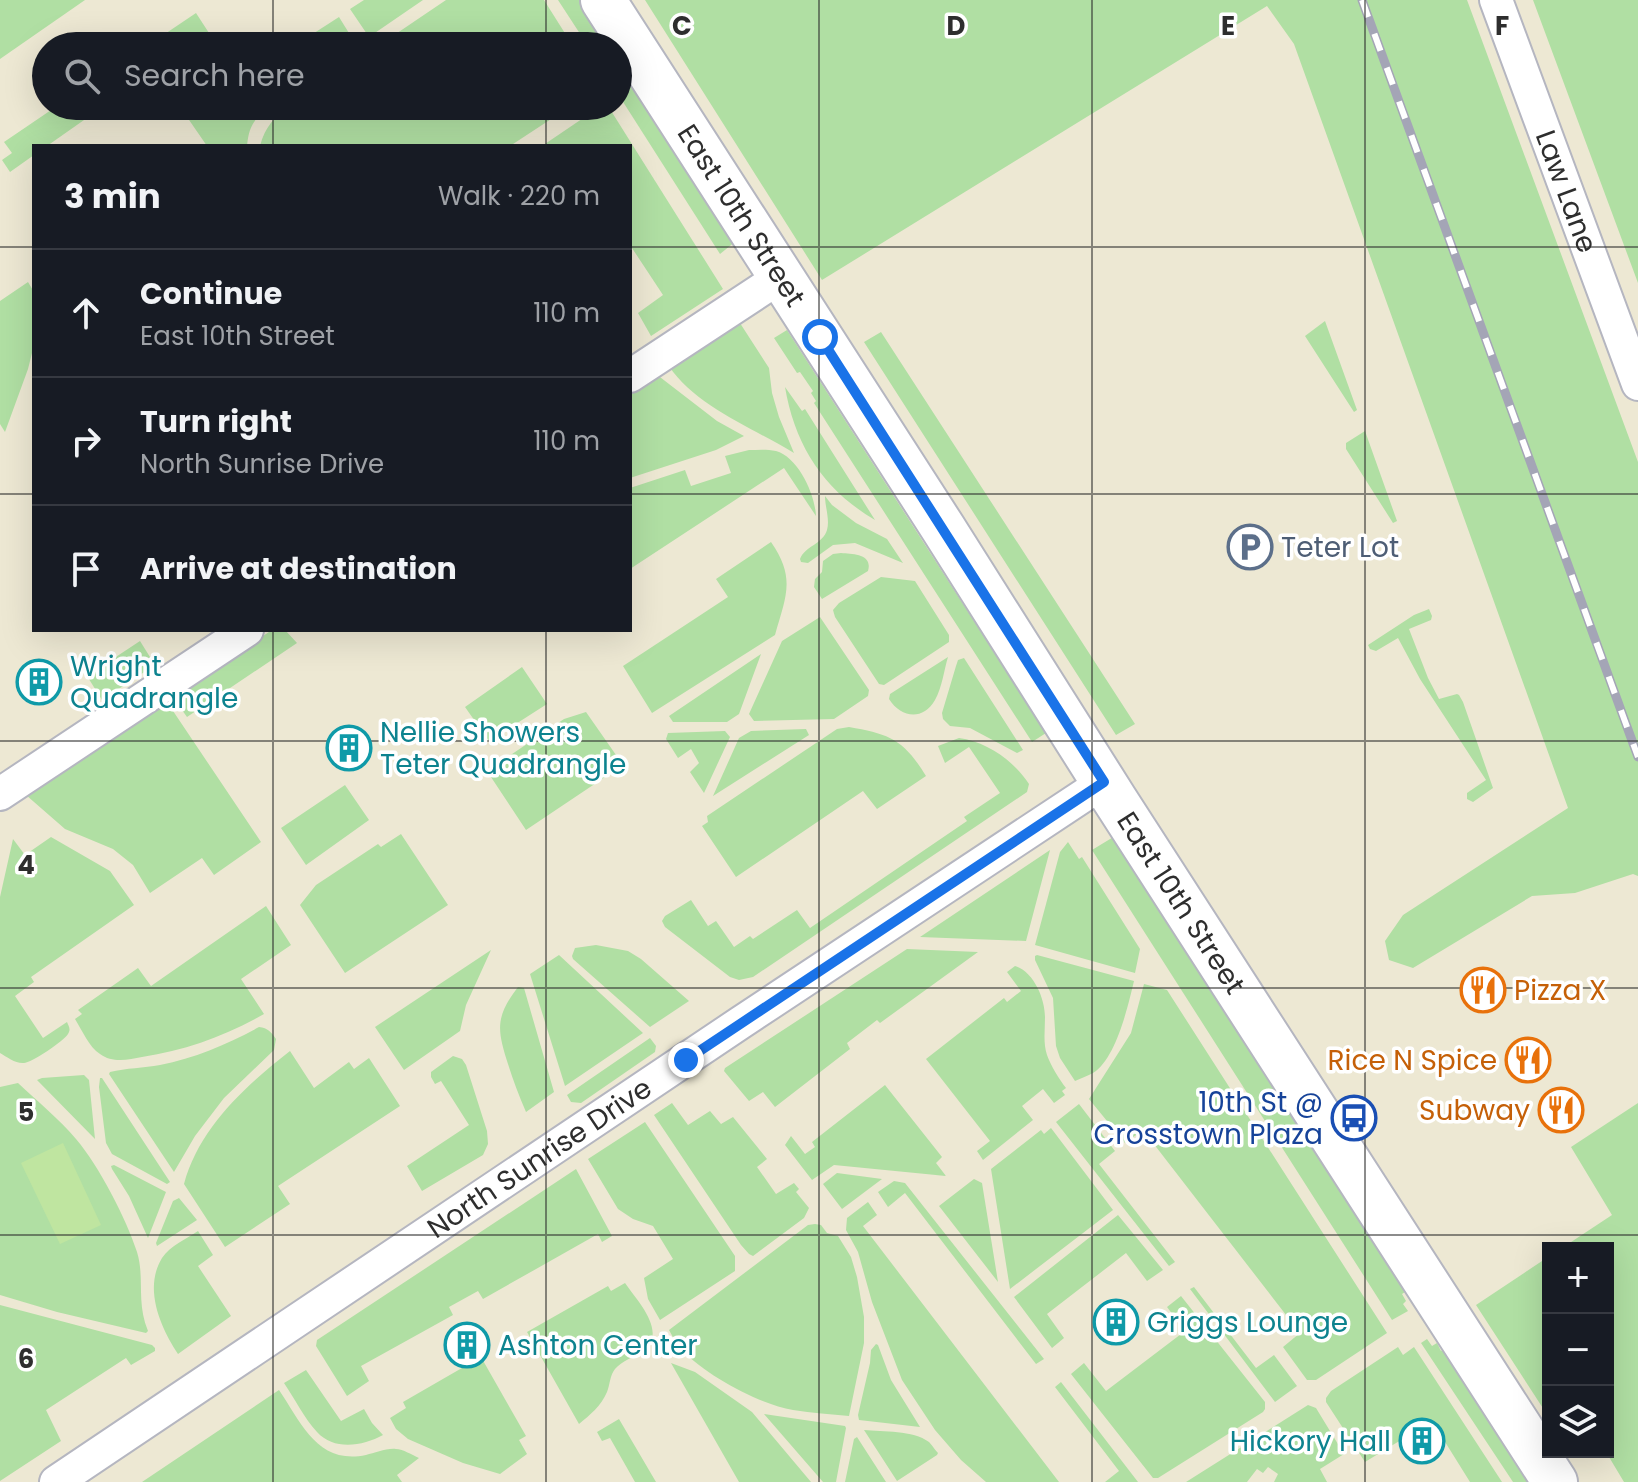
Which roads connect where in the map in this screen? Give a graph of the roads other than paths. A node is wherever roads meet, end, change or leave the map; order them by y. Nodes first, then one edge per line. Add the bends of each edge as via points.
1 (603, 0) edge
2 (1496, 0) edge
3 (624, 32) edge
4 (632, 45) edge
5 (782, 276) junction
6 (632, 375) edge
7 (1638, 384) edge
8 (244, 632) edge
9 (1104, 782) junction
10 (0, 794) edge
11 (56, 1482) edge
12 (1555, 1482) edge

1 - 3 street, East 10th Street
2 - 7 street, Law Lane
4 - 5 street, East 10th Street
5 - 6 street
5 - 9 street, East 10th Street
8 - 10 street
9 - 11 street, North Sunrise Drive
9 - 12 street, East 10th Street

